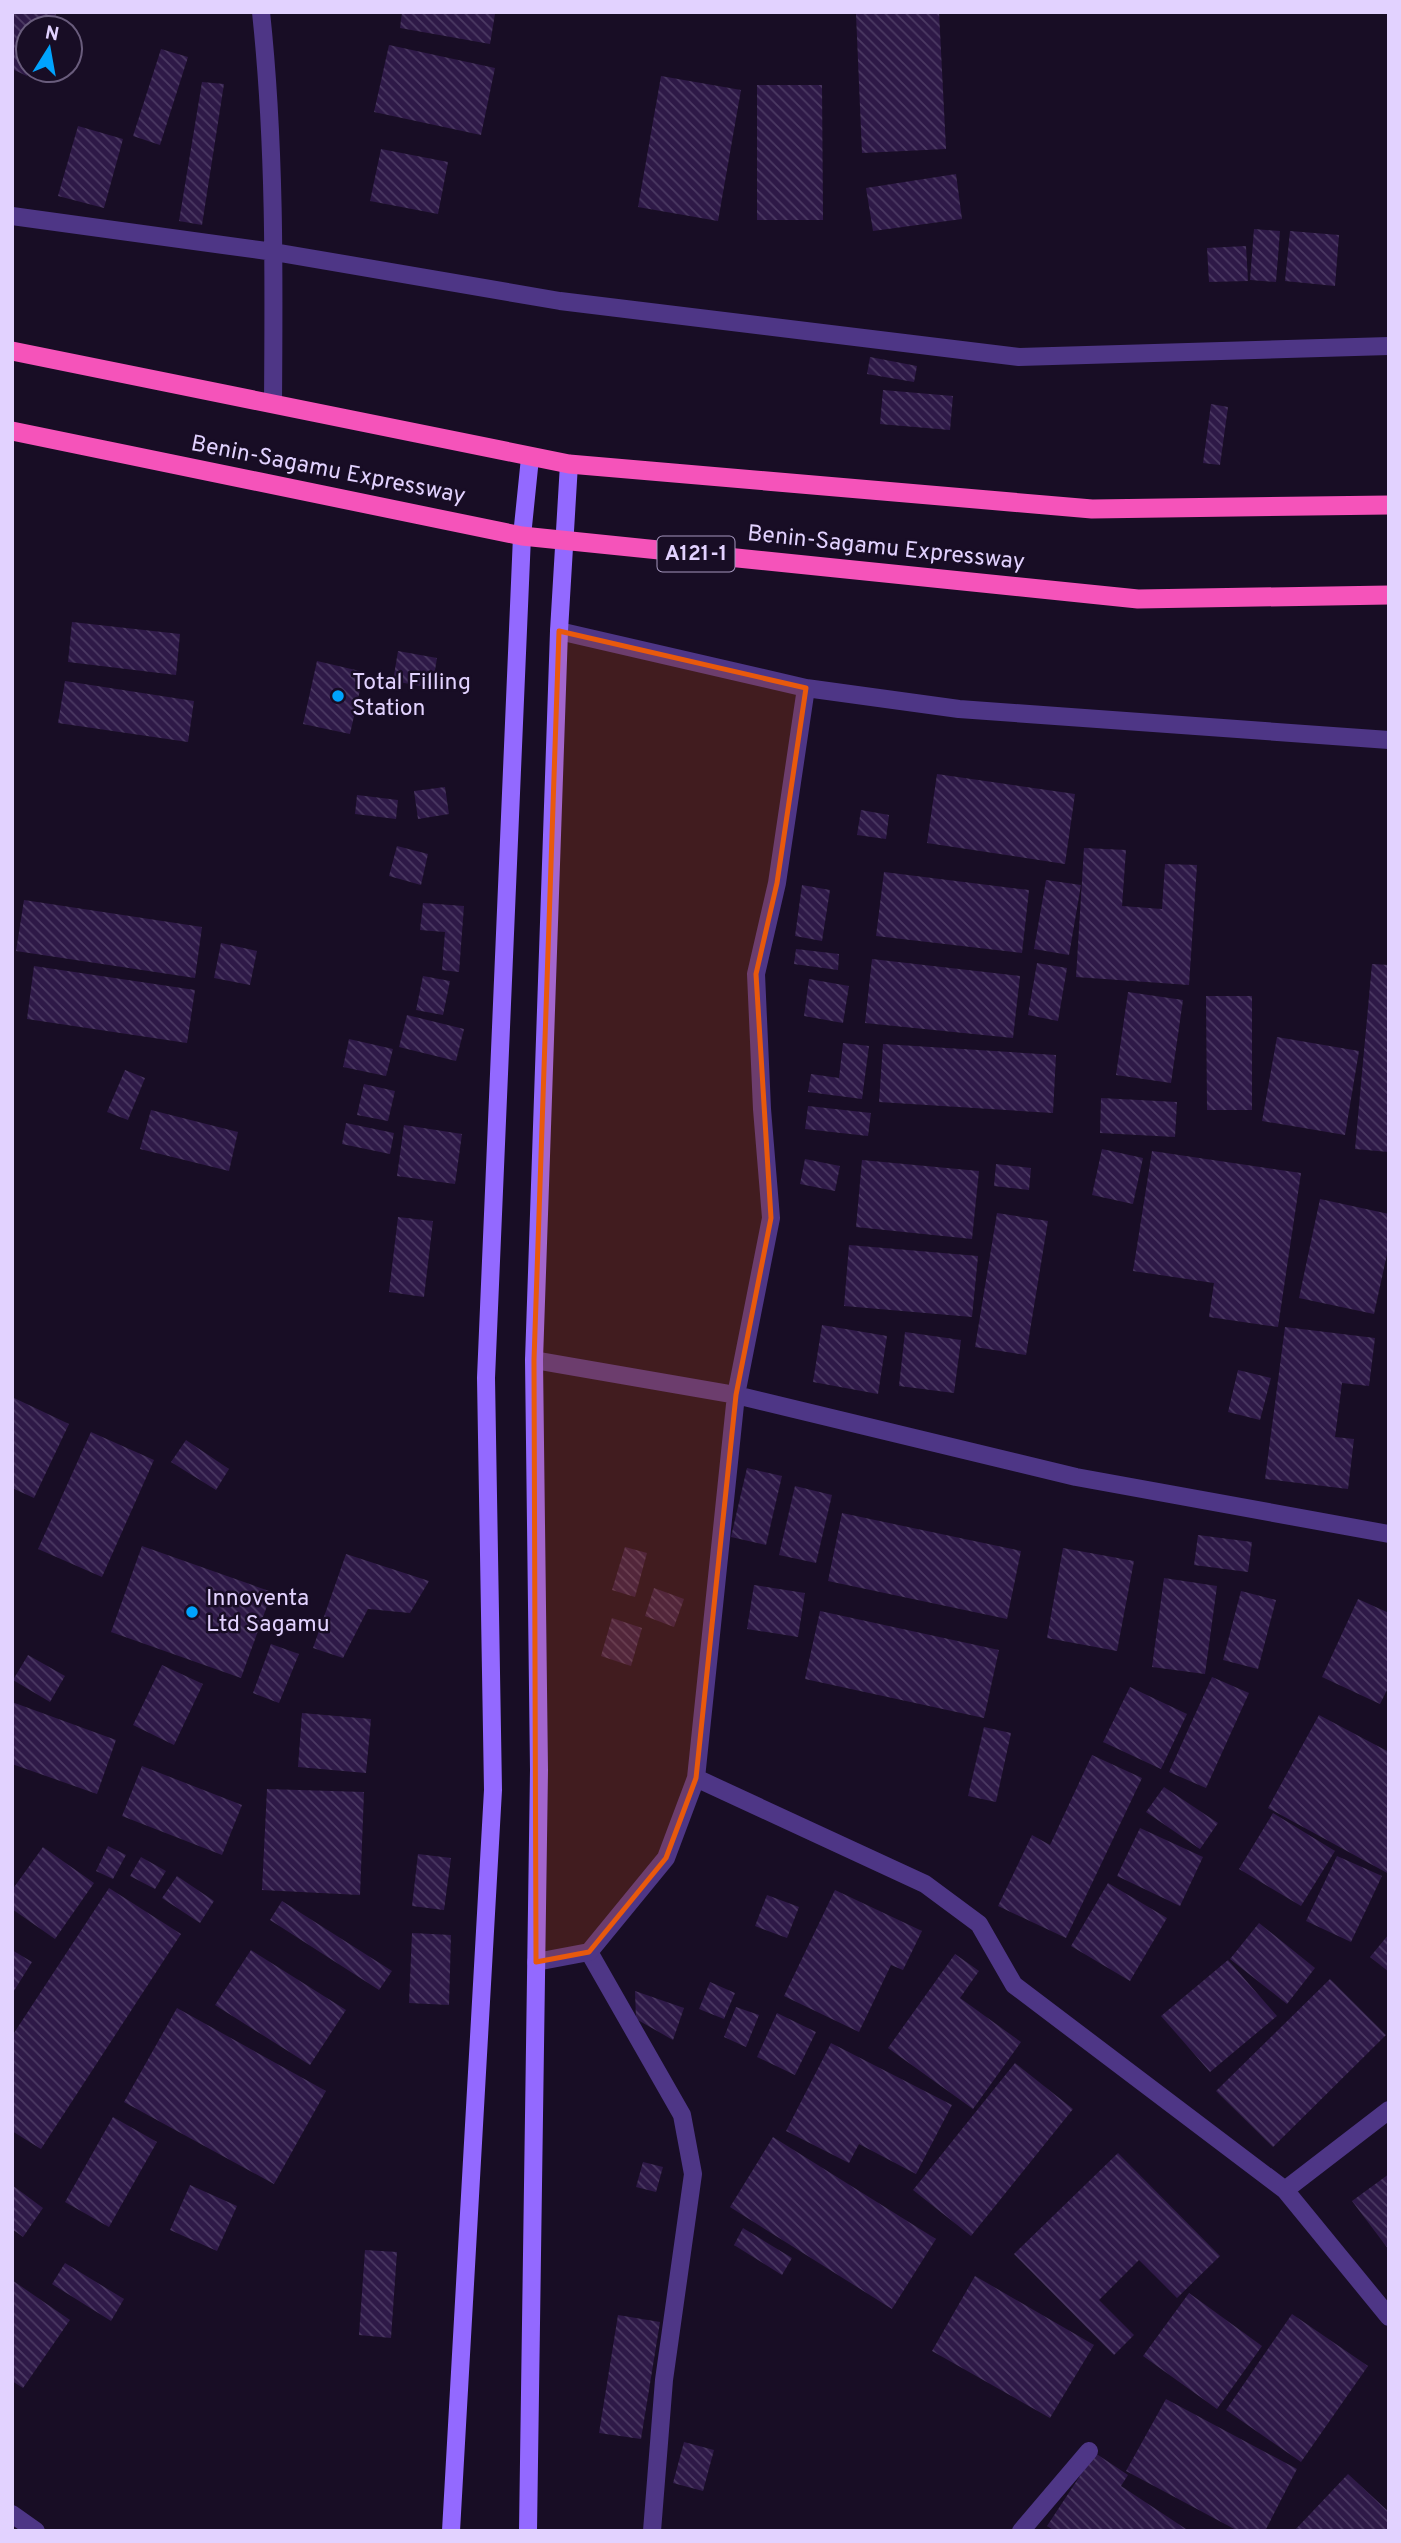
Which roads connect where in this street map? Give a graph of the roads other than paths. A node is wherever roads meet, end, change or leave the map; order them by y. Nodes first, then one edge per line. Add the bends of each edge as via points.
1 (261, 12) edge
2 (12, 216) edge
3 (274, 252) junction
4 (1389, 346) edge
5 (12, 351) edge
6 (273, 403) junction
7 (12, 431) edge
8 (530, 458) junction
9 (569, 464) junction
10 (1389, 505) edge
11 (522, 536) junction
12 (565, 540) junction
13 (1389, 595) edge
14 (559, 631) junction
15 (806, 688) junction
16 (1389, 740) edge
17 (534, 1360) junction
18 (736, 1395) junction
19 (1389, 1534) edge
20 (696, 1778) junction
21 (589, 1952) junction
22 (536, 1962) junction
23 (1389, 2110) edge
24 (1285, 2190) junction
25 (1389, 2317) edge
26 (1089, 2451) dead end
27 (12, 2514) edge
28 (36, 2531) edge
29 (451, 2531) edge
30 (528, 2531) edge
31 (652, 2531) edge
32 (1021, 2531) edge

1 - 3 street via 269,88
2 - 3 street
3 - 4 street via 560,300 1019,357
3 - 6 street
5 - 6 highway
6 - 8 highway
7 - 11 highway, Benin-Sagamu Expressway / A121-1
8 - 9 highway
8 - 11 main road
9 - 10 highway via 1092,509
9 - 12 main road
11 - 12 highway, Benin-Sagamu Expressway / A121-1
11 - 29 main road via 486,1378 493,1790
12 - 13 highway, Benin-Sagamu Expressway / A121-1 via 1138,599
12 - 14 main road
14 - 15 street
14 - 17 main road
15 - 16 street via 959,709
15 - 18 street via 777,883 756,974 771,1218
17 - 18 street
17 - 22 main road via 539,1770
18 - 19 street via 1076,1477
18 - 20 street
20 - 21 street via 666,1858
20 - 24 street via 925,1884 979,1924 1014,1985
21 - 22 street
21 - 31 street via 682,2115 693,2174 664,2380
22 - 30 main road
23 - 24 street
24 - 25 street
26 - 32 street
27 - 28 street

